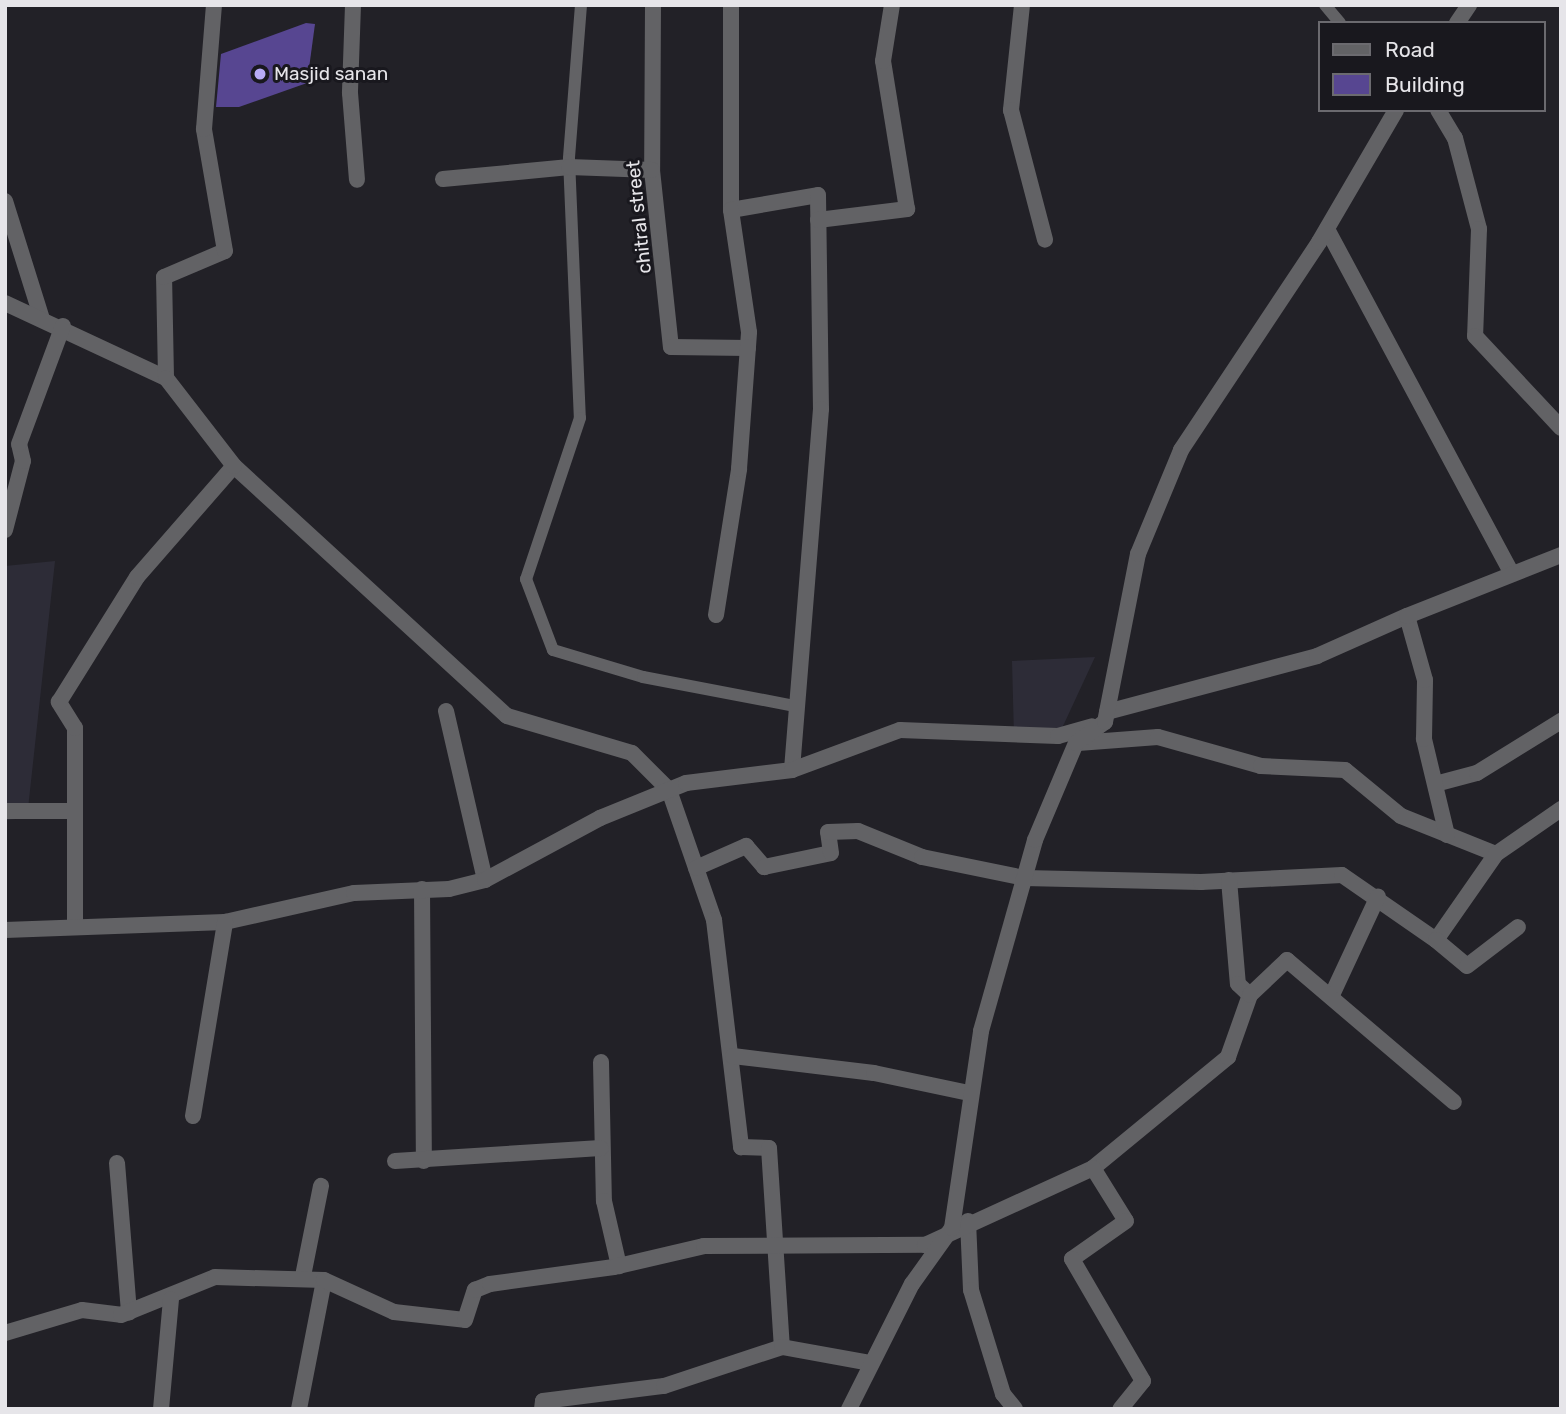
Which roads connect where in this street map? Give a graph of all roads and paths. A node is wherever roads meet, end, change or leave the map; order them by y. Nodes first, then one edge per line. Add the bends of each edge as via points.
1 (214, 5) edge
2 (353, 5) edge
3 (581, 5) edge
4 (653, 5) edge
5 (731, 5) edge
6 (891, 5) edge
7 (1022, 5) edge
8 (1325, 5) edge
9 (1469, 5) edge
10 (1338, 21) edge
11 (1458, 21) edge
12 (1395, 112) edge
13 (1439, 112) edge
14 (569, 167) junction
15 (652, 170) junction
16 (443, 179) dead end
17 (357, 180) dead end
18 (5, 201) edge
19 (731, 210) junction
20 (818, 220) junction
21 (1327, 229) junction
22 (1045, 240) dead end
23 (5, 303) edge
24 (41, 316) junction
25 (63, 326) junction
26 (748, 348) junction
27 (166, 378) junction
28 (1561, 428) edge
29 (234, 466) junction
30 (5, 530) edge
31 (1561, 555) edge
32 (1511, 572) junction
33 (716, 615) dead end
34 (1407, 616) junction
35 (795, 706) junction
36 (446, 710) dead end
37 (1106, 717) junction
38 (1561, 722) edge
39 (1076, 743) junction
40 (792, 770) junction
41 (1439, 783) junction
42 (669, 790) junction
43 (1561, 809) edge
44 (5, 811) edge
45 (75, 811) junction
46 (1447, 835) junction
47 (1496, 854) junction
48 (696, 868) junction
49 (1024, 878) junction
50 (485, 880) junction
51 (1229, 880) junction
52 (422, 889) junction
53 (1378, 896) junction
54 (225, 922) junction
55 (75, 927) junction
56 (1518, 927) dead end
57 (5, 930) edge
58 (1436, 940) junction
59 (1251, 995) junction
60 (1331, 997) junction
61 (733, 1056) junction
62 (601, 1062) dead end
63 (969, 1093) junction
64 (1454, 1102) dead end
65 (193, 1116) dead end
66 (601, 1148) junction
67 (395, 1161) dead end
68 (424, 1161) junction
69 (117, 1163) dead end
70 (1093, 1168) junction
71 (321, 1186) dead end
72 (968, 1221) junction
73 (952, 1228) junction
74 (777, 1244) junction
75 (619, 1266) junction
76 (303, 1276) junction
77 (324, 1280) junction
78 (171, 1299) junction
79 (129, 1313) junction
80 (5, 1333) edge
81 (782, 1347) junction
82 (870, 1363) junction
83 (162, 1409) edge
84 (299, 1409) edge
85 (542, 1409) edge
86 (849, 1409) edge
87 (1015, 1409) edge
88 (1121, 1409) edge

1 - 27 street via 204,129 225,251 164,277
2 - 17 street via 350,93
3 - 14 street
4 - 15 street, chitral street
5 - 19 street
6 - 20 street via 883,61 907,209
7 - 22 street via 1011,110
8 - 10 street
9 - 11 street
12 - 21 street
13 - 28 street via 1455,138 1479,229 1475,336
14 - 15 street
14 - 16 street
14 - 35 street via 580,418 526,579 553,650 643,677
15 - 26 street, chitral street via 671,347
18 - 24 street
19 - 20 street via 818,195
19 - 26 street via 744,264
20 - 35 street via 821,409
21 - 32 street
21 - 37 street via 1181,450 1138,554
23 - 24 street
24 - 25 street
25 - 27 street
25 - 30 street via 19,444 23,461
26 - 33 street via 739,469
27 - 29 street
29 - 42 street via 507,716 632,753
29 - 45 street via 137,577 59,702 75,728
31 - 32 street
32 - 34 street
34 - 37 street via 1317,656
34 - 41 street via 1425,680 1424,739
35 - 40 street
36 - 50 street
37 - 39 street
37 - 40 street via 1058,736 900,730
38 - 41 street via 1477,773
39 - 46 street via 1158,737 1261,766 1345,769 1401,816
39 - 49 street
40 - 42 street via 738,772
41 - 46 street
42 - 48 street
42 - 50 street via 600,818
43 - 47 street
44 - 45 street
45 - 55 street
46 - 47 street
47 - 58 street
48 - 49 street via 746,846 764,867 831,853 828,832 858,831 922,857
48 - 61 street via 714,920
49 - 51 street
49 - 63 street
50 - 52 street
51 - 53 street via 1342,875
51 - 59 street via 1238,984
52 - 54 street via 354,893
52 - 68 street
53 - 58 street
53 - 60 street
54 - 55 street
54 - 65 street
55 - 57 street
56 - 58 street via 1467,966
59 - 60 street via 1287,960
59 - 70 street via 1228,1057
60 - 64 street
61 - 63 street via 874,1073
61 - 74 street via 741,1147 769,1148
62 - 66 street
63 - 73 street
66 - 68 street
66 - 75 street via 604,1202
67 - 68 street
69 - 79 street
70 - 72 street
70 - 88 street via 1126,1221 1072,1259 1143,1381
71 - 76 street
72 - 73 street
72 - 87 street via 971,1290 1003,1394
73 - 74 street via 925,1245
73 - 82 street via 912,1284
74 - 75 street via 704,1246
74 - 81 street
75 - 77 street via 490,1284 475,1290 466,1320 394,1312
76 - 77 street
76 - 78 street via 215,1277
77 - 84 street
78 - 79 street
78 - 83 street
79 - 80 street via 82,1310
81 - 82 street
81 - 85 street via 664,1385 543,1401
82 - 86 street

